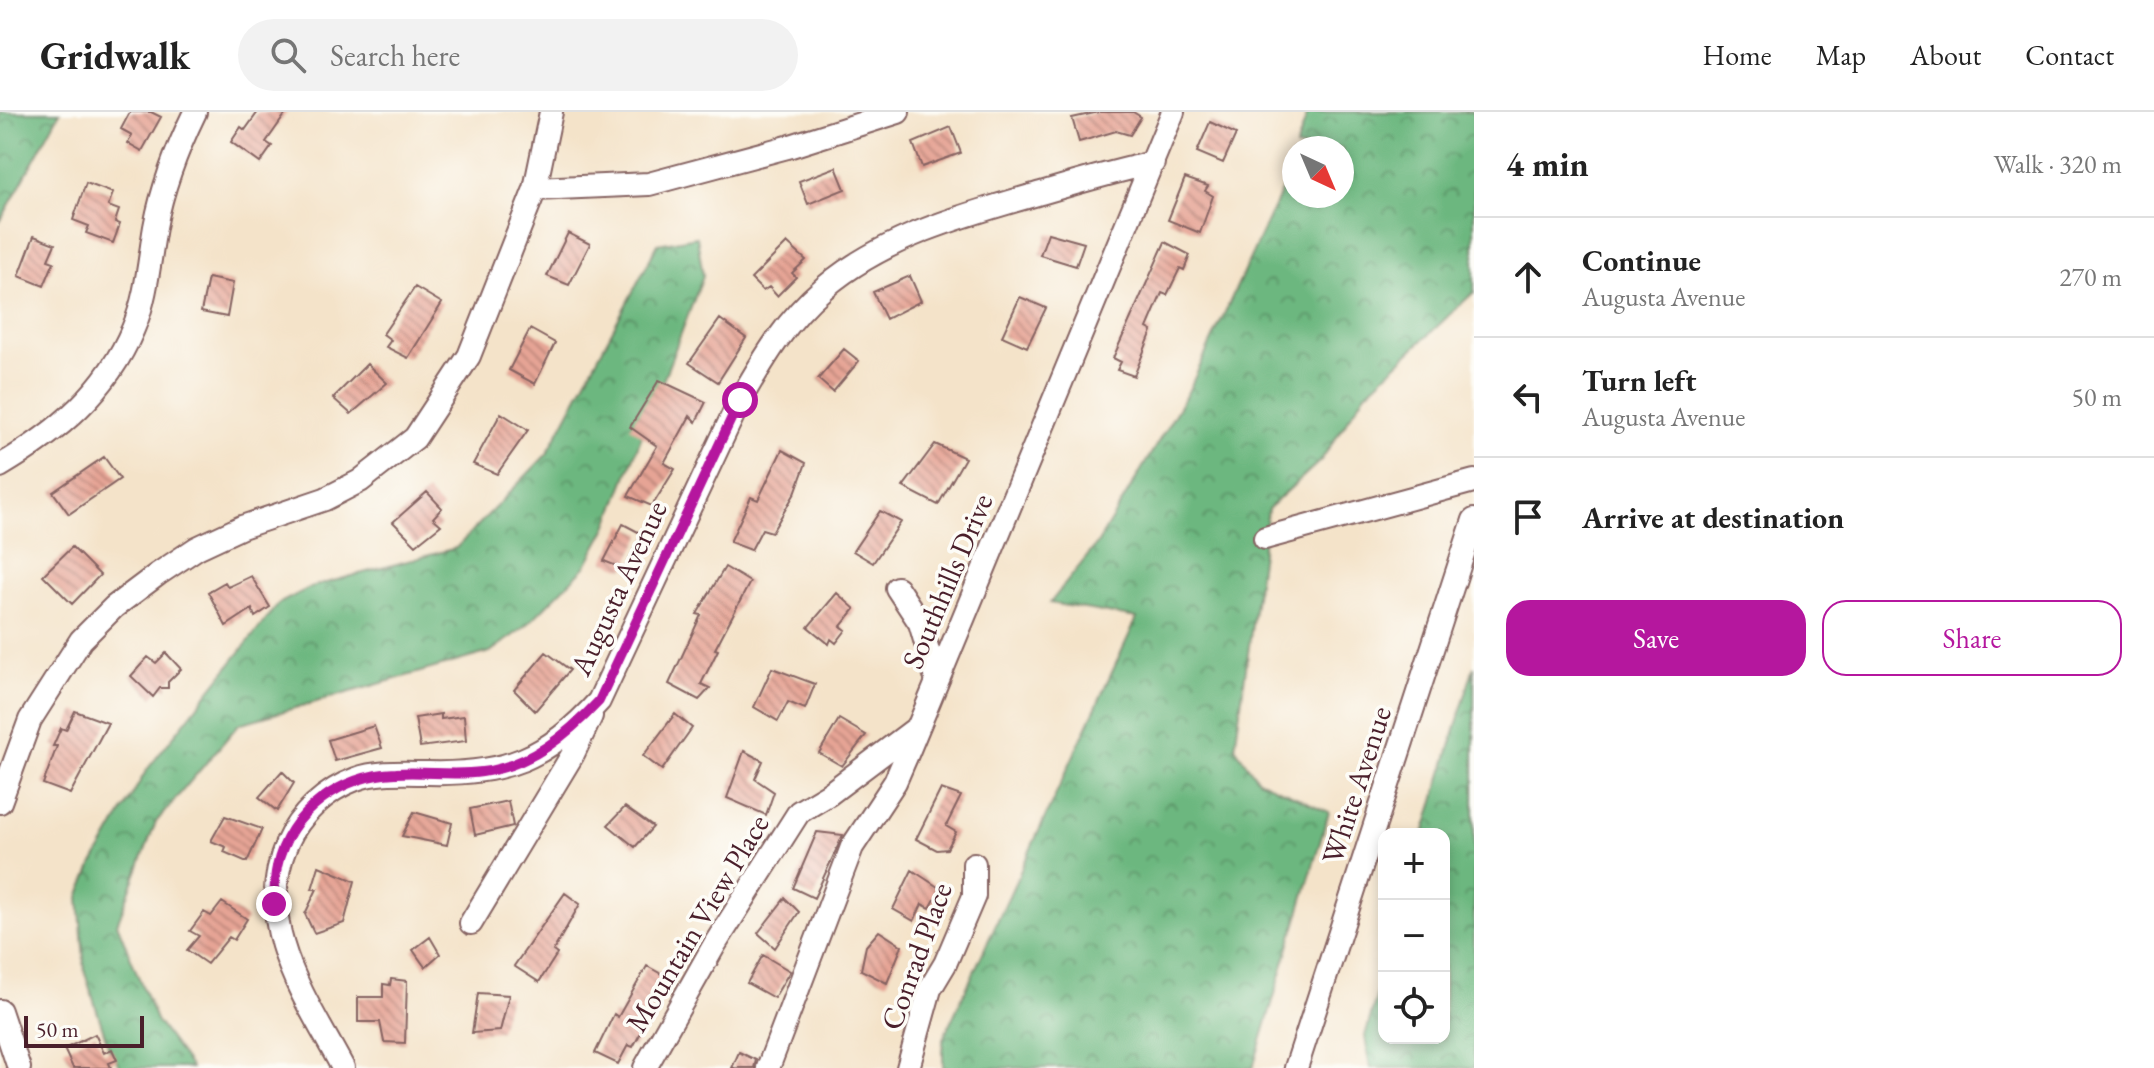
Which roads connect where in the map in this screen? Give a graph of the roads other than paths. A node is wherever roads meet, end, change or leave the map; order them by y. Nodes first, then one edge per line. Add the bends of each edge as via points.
1 (195, 112) edge
2 (551, 112) edge
3 (898, 112) edge
4 (1173, 112) edge
5 (1153, 163) junction
6 (535, 189) junction
7 (0, 466) edge
8 (1474, 481) edge
9 (1474, 520) edge
10 (1265, 538) dead end
11 (897, 588) dead end
12 (937, 682) junction
13 (599, 701) junction
14 (919, 727) junction
15 (0, 802) edge
16 (974, 864) dead end
17 (471, 923) dead end
18 (0, 1011) edge
19 (19, 1068) edge
20 (343, 1068) edge
21 (645, 1068) edge
22 (768, 1068) edge
23 (908, 1068) edge
24 (1296, 1068) edge

1 - 7 street via 156,223 135,326 115,365 61,426
2 - 6 street
3 - 6 street via 649,184
4 - 5 street, Southhills Drive
5 - 12 street, Southhills Drive
5 - 13 street, Augusta Avenue via 1008,202 919,233 825,286 792,318 740,400
6 - 15 street via 469,356 415,438 372,472 325,499 197,548 114,607 81,640 37,708
8 - 10 street
9 - 24 street, White Avenue
11 - 12 street via 920,623
12 - 14 street, Southhills Drive
13 - 17 street
13 - 20 street, Augusta Avenue via 557,742 524,760 484,772 356,778 319,800 294,825 277,866 274,904 281,946
14 - 21 street, Mountain View Place via 799,812
14 - 22 street, Southhills Drive via 895,782 852,847
16 - 23 street, Conrad Place via 974,896 930,989
18 - 19 street

